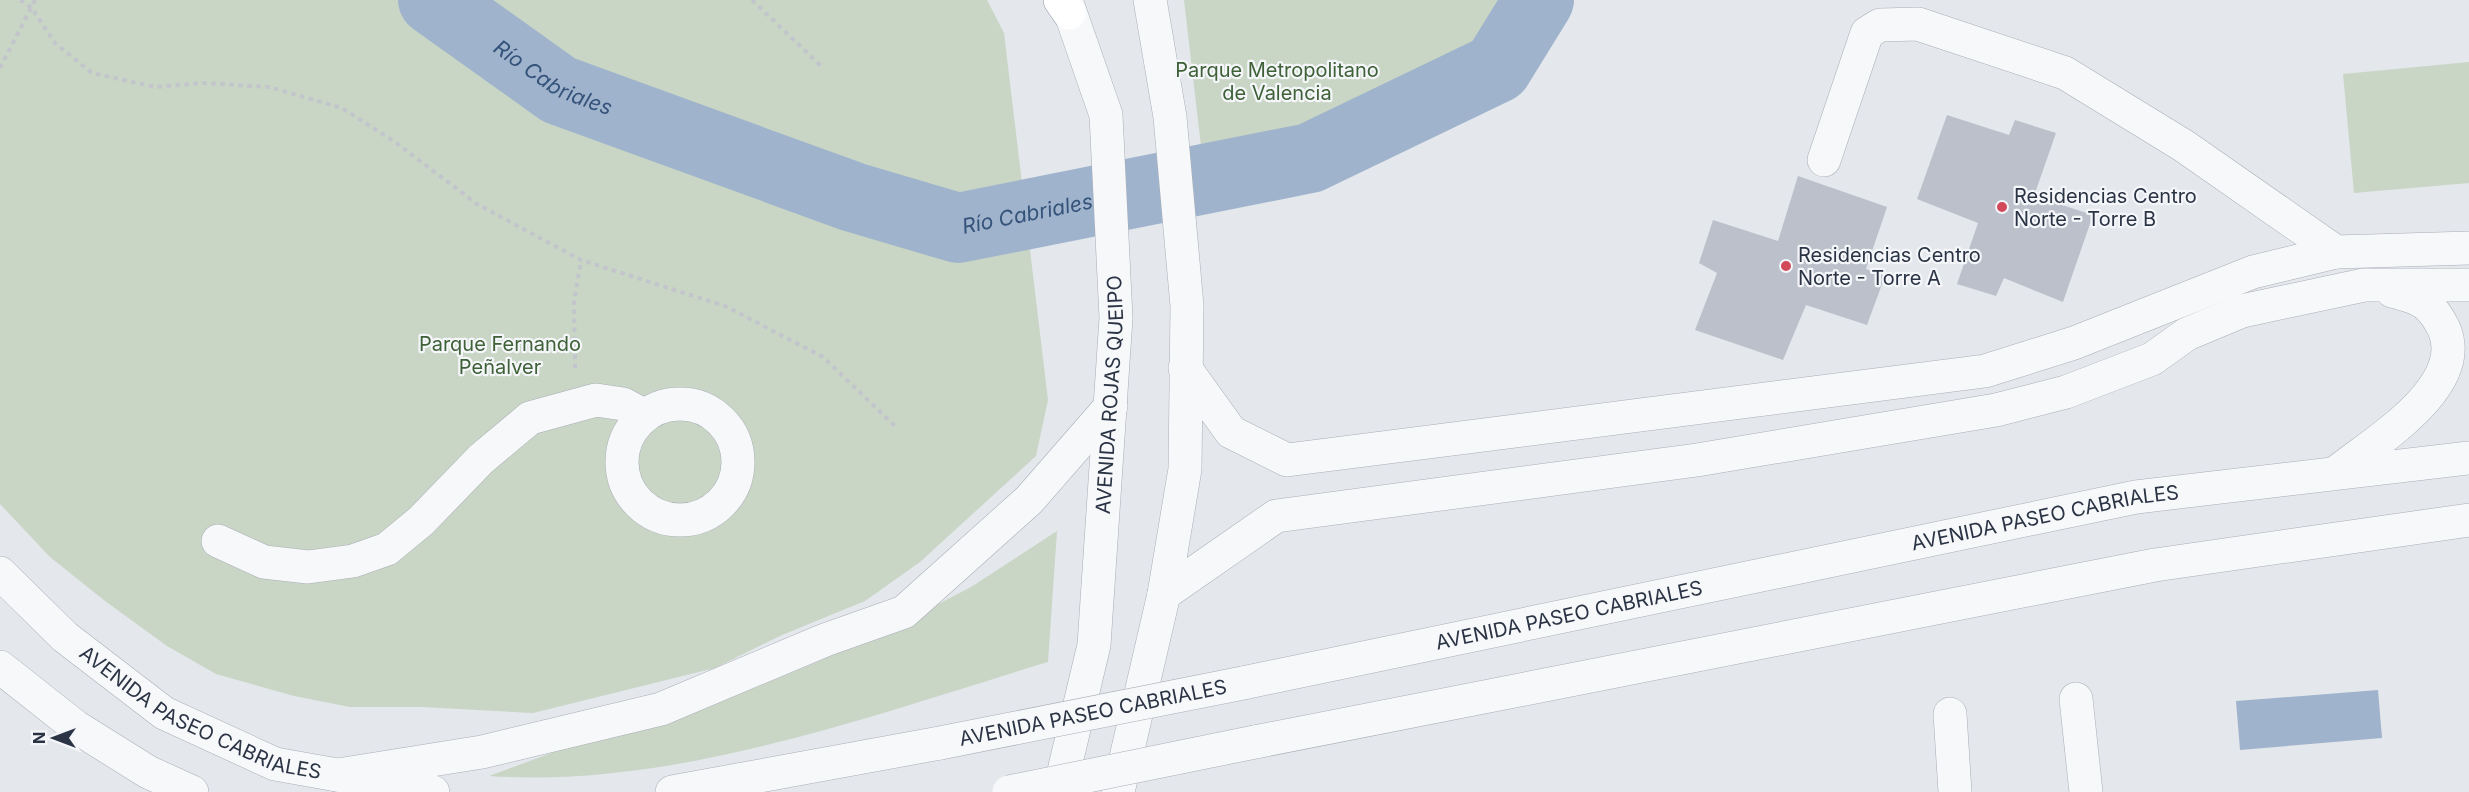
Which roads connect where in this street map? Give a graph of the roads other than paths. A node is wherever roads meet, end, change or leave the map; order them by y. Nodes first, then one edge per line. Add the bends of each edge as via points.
1 (1150, 0) edge
2 (1065, 4) edge
3 (1824, 160) dead end
4 (2469, 248) edge
5 (2336, 252) junction
6 (2364, 285) junction
7 (2469, 285) edge
8 (1185, 368) junction
9 (1110, 406) junction
10 (643, 416) dead end
11 (2469, 458) edge
12 (2337, 472) junction
13 (2469, 520) edge
14 (218, 541) dead end
15 (0, 573) edge
16 (1164, 594) junction
17 (0, 667) edge
18 (2076, 699) dead end
19 (1950, 714) dead end
20 (338, 776) junction
21 (192, 792) edge
22 (433, 792) edge
23 (672, 792) edge
24 (1009, 792) edge
25 (1059, 792) edge
26 (1118, 792) edge
27 (1955, 792) edge
28 (2086, 792) edge

1 - 8 street via 1170,117 1187,306
2 - 9 street, AVENIDA ROJAS QUEIPO via 1106,115 1116,318
3 - 5 street via 1867,33 1880,25 1918,24 2065,73 2184,146
4 - 5 street
5 - 8 street via 2253,272 2074,343 1985,371 1287,460 1231,432
6 - 7 street
6 - 12 street via 2418,298 2435,310 2448,337 2447,369 2424,403
6 - 16 street via 2242,311 2187,334 2152,359 2066,392 1996,410 1697,460 1276,516
8 - 16 street via 1185,469
9 - 20 street via 1029,500 904,612 825,640 661,709 482,752
9 - 25 street, AVENIDA ROJAS QUEIPO via 1094,645
10 - 14 street via 623,404 596,400 530,418 387,549 353,561 308,567 264,562
11 - 12 street, AVENIDA PASEO CABRIALES
12 - 23 street, AVENIDA PASEO CABRIALES, bridge via 2136,497 1243,682
13 - 24 street, bridge via 2155,565
15 - 20 street, AVENIDA PASEO CABRIALES via 65,637 164,713 275,764
16 - 26 street
17 - 21 street via 76,727 148,772
18 - 28 street
19 - 27 street
20 - 22 street, AVENIDA PASEO CABRIALES

